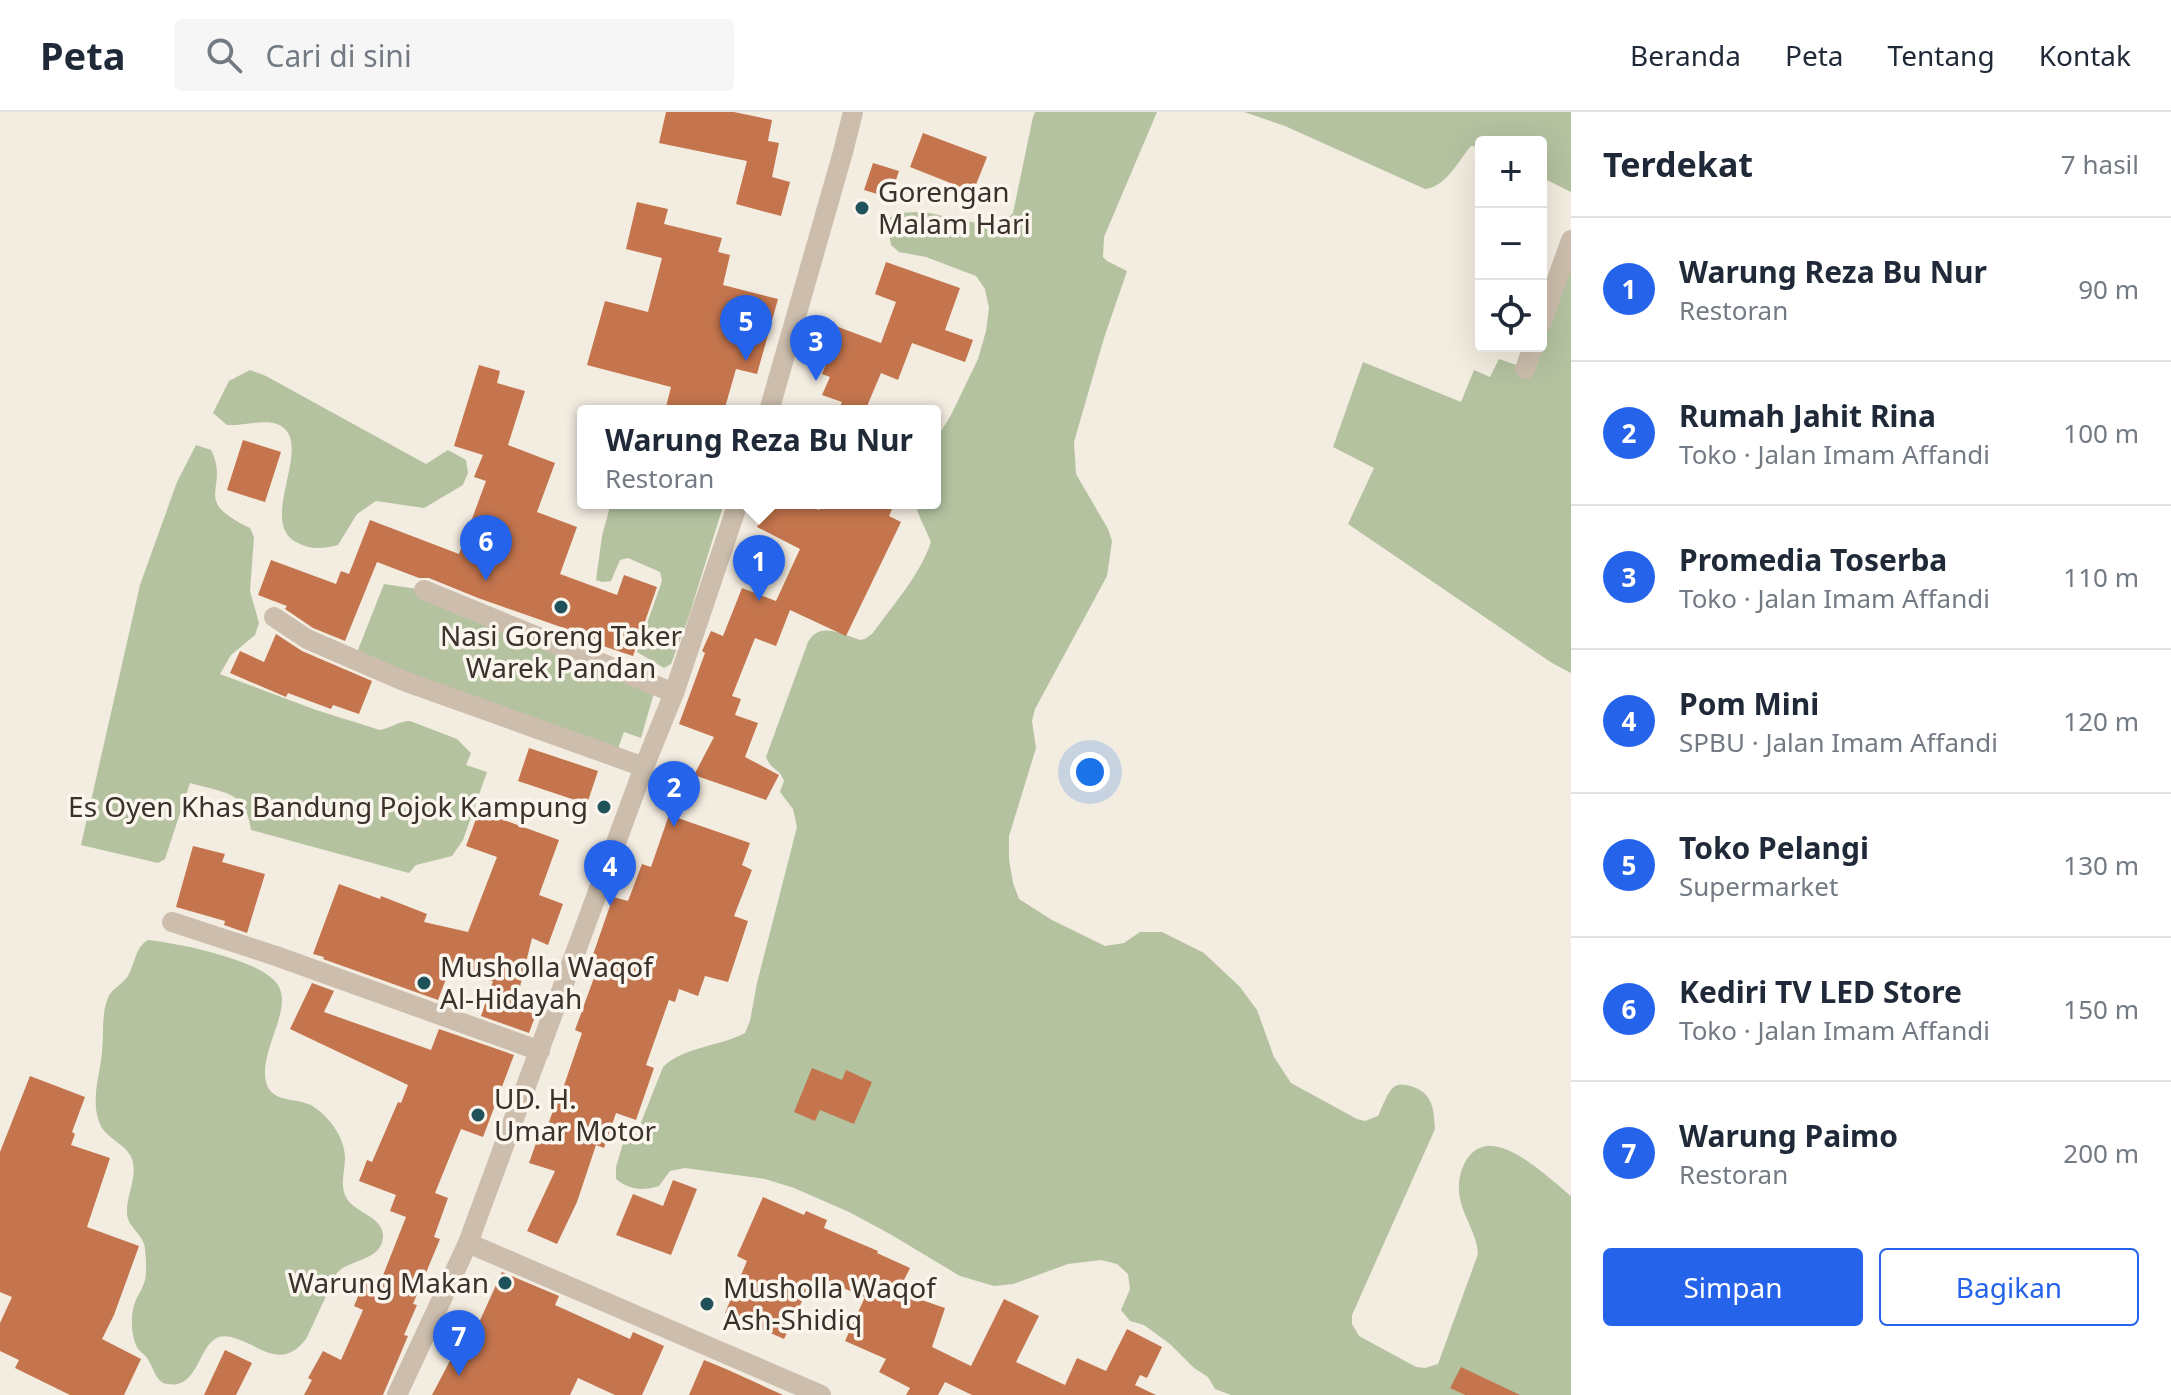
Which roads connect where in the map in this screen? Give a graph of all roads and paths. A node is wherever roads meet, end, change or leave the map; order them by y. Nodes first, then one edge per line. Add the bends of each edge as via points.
1 (853, 112) edge
2 (1571, 240) edge
3 (1547, 307) edge
4 (1531, 352) edge
5 (1525, 369) dead end
6 (771, 405) edge
7 (736, 509) edge
8 (424, 590) dead end
9 (274, 617) dead end
10 (674, 693) junction
11 (644, 767) junction
12 (172, 922) dead end
13 (540, 1051) junction
14 (468, 1243) junction
15 (397, 1395) edge
16 (821, 1395) edge

1 - 6 street
2 - 3 street
4 - 5 street
7 - 10 street
8 - 10 street
9 - 11 street via 307,639 404,681
10 - 11 street
11 - 13 street
12 - 13 street
13 - 14 street
14 - 15 street
14 - 16 street

